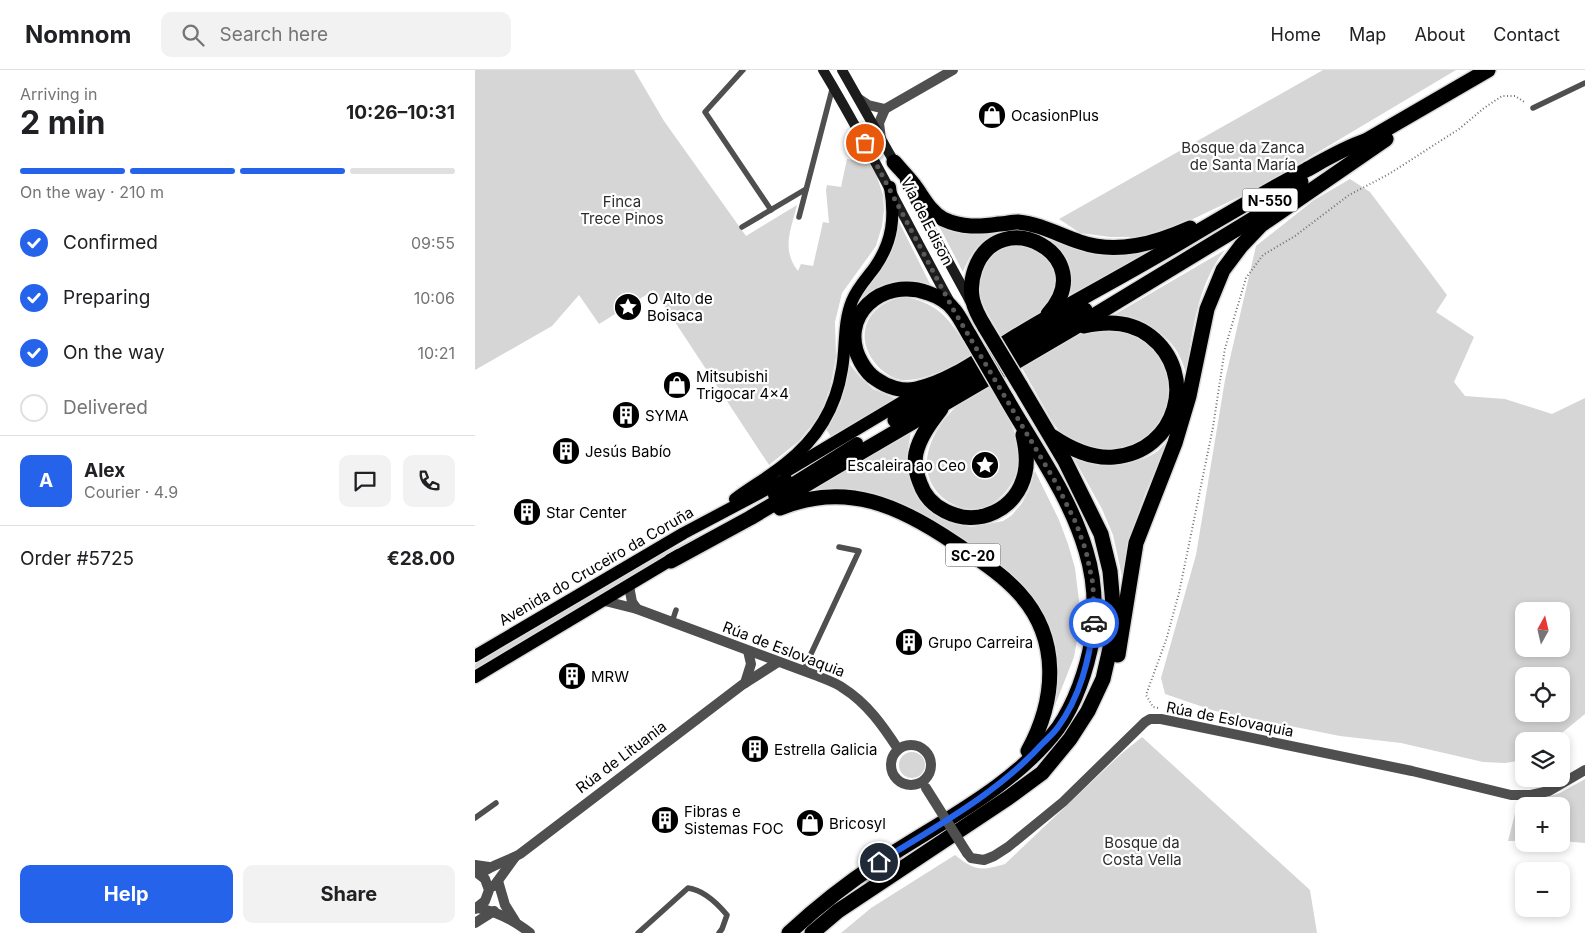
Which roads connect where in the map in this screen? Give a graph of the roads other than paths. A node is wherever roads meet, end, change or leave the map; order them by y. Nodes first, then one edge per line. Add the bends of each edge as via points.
1 (743, 70) edge
2 (823, 70) edge
3 (842, 70) edge
4 (953, 70) edge
5 (1488, 70) edge
6 (1585, 83) edge
7 (833, 86) junction
8 (859, 99) junction
9 (1533, 108) road end
10 (885, 109) junction
11 (1419, 111) junction
12 (881, 140) junction
13 (1365, 141) junction
14 (894, 162) junction
15 (1301, 182) junction
16 (890, 187) junction
17 (806, 189) junction
18 (1240, 207) junction
19 (771, 210) junction
20 (799, 218) dead end
21 (742, 228) dead end
22 (953, 309) junction
23 (974, 309) junction
24 (1042, 321) junction
25 (1073, 329) junction
26 (933, 384) junction
27 (945, 404) junction
28 (1020, 422) junction
29 (1050, 435) junction
30 (857, 443) junction
31 (732, 502) junction
32 (750, 518) junction
33 (708, 520) junction
34 (839, 547) dead end
35 (671, 561) junction
36 (629, 586) junction
37 (605, 601) junction
38 (637, 609) junction
39 (676, 610) dead end
40 (672, 622) junction
41 (748, 651) junction
42 (475, 656) edge
43 (762, 656) junction
44 (778, 662) junction
45 (803, 671) junction
46 (475, 677) edge
47 (755, 677) junction
48 (1103, 679) junction
49 (745, 683) junction
50 (898, 750) junction
51 (1027, 762) junction
52 (1585, 770) edge
53 (924, 785) junction
54 (496, 803) dead end
55 (475, 818) edge
56 (515, 856) junction
57 (477, 870) edge
58 (498, 881) junction
59 (489, 892) junction
60 (505, 905) junction
61 (476, 908) edge
62 (493, 912) junction
63 (516, 922) junction
64 (475, 923) edge
65 (527, 932) edge
66 (638, 933) edge
67 (719, 933) edge
68 (789, 933) edge
69 (812, 933) edge

1 - 19 lane via 705,112
2 - 7 main road, Vía de Edison
3 - 8 main road, Vía de Edison
4 - 10 street
5 - 11 highway, N-550
6 - 9 lane
7 - 16 main road, Vía de Edison
7 - 17 lane
8 - 10 street
8 - 12 main road, Vía de Edison
10 - 12 street via 879,123
11 - 13 highway, N-550
11 - 48 highway via 1393,134 1261,225 1223,270 1207,309 1189,396 1175,443 1135,544 1116,665
12 - 14 main road, Vía de Edison
13 - 15 highway, N-550
13 - 18 highway via 1349,146
14 - 18 highway via 931,209 943,219 970,227 1017,222 1050,230 1080,243 1105,247 1154,242
14 - 23 main road, Vía de Edison
15 - 25 highway via 1251,220
15 - 30 highway, N-550
16 - 22 main road, Vía de Edison
16 - 31 main road via 891,234 882,255 851,304 845,329 842,370 828,417 807,445
17 - 19 lane
17 - 20 lane
18 - 24 highway
19 - 21 lane
22 - 26 highway via 935,296 917,289 897,289 887,291 867,305 857,323 857,354 870,376 893,388 914,390
22 - 28 highway, Vía de Edison, bridge
23 - 24 highway via 972,276 978,261 1003,240 1028,239 1047,248 1055,256 1064,280 1057,305
23 - 29 highway, Vía de Edison, bridge
24 - 26 highway
25 - 27 highway
25 - 29 highway via 1113,322 1145,332 1169,356 1175,371 1176,405 1159,436 1131,454 1114,457 1080,452
26 - 31 main road
27 - 28 highway via 923,435 915,464 922,489 930,500 951,514 964,518 992,514 1015,496 1027,462
27 - 32 highway
28 - 51 highway, Vía de Edison via 1076,523 1093,584 1095,620 1089,657 1077,692 1058,727
29 - 48 highway, Vía de Edison via 1101,534 1110,571 1112,634
30 - 33 main road
30 - 35 main road
31 - 33 main road
32 - 35 highway
32 - 51 highway, SC-20 via 805,500 833,497 866,499 924,523 1009,583 1020,593 1038,621 1050,666 1049,697 1028,750
33 - 42 main road, Avenida do Cruceiro da Coruña
34 - 45 lane via 859,550
35 - 36 main road
36 - 37 main road
36 - 38 street
37 - 38 street, Rúa de Eslovaquia
37 - 46 main road
38 - 40 street, Rúa de Eslovaquia
39 - 40 lane
40 - 41 street, Rúa de Eslovaquia
41 - 43 street, Rúa de Eslovaquia
41 - 49 street via 751,669
43 - 44 street, Rúa de Eslovaquia
43 - 47 street
44 - 45 street, Rúa de Eslovaquia
44 - 47 street, Rúa de Lituania
45 - 50 street, Rúa de Eslovaquia via 842,687 858,698
47 - 49 street, Rúa de Lituania
48 - 69 highway via 1071,739 1042,773 838,911
49 - 56 street, Rúa de Lituania
50 - 53 street via 891,761 893,774 903,784
50 - 53 street via 903,746 917,745 927,752 932,765
51 - 68 highway, Vía de Edison via 975,802 851,881
52 - 53 street, Rúa de Eslovaquia, bridge via 1549,791 1511,795 1403,769 1151,719 1063,802 1007,847 984,860 971,858
54 - 55 lane
56 - 57 street, Rúa de Lituania
56 - 58 street, Rúa de Lituania
57 - 59 street via 485,879
58 - 59 street, Rúa de Lituania
58 - 60 street
59 - 60 street
59 - 61 street, Rúa de Lituania via 485,901
60 - 63 street
61 - 62 street
62 - 63 street
62 - 64 street
63 - 65 street
66 - 67 lane via 688,888 718,904 727,916

